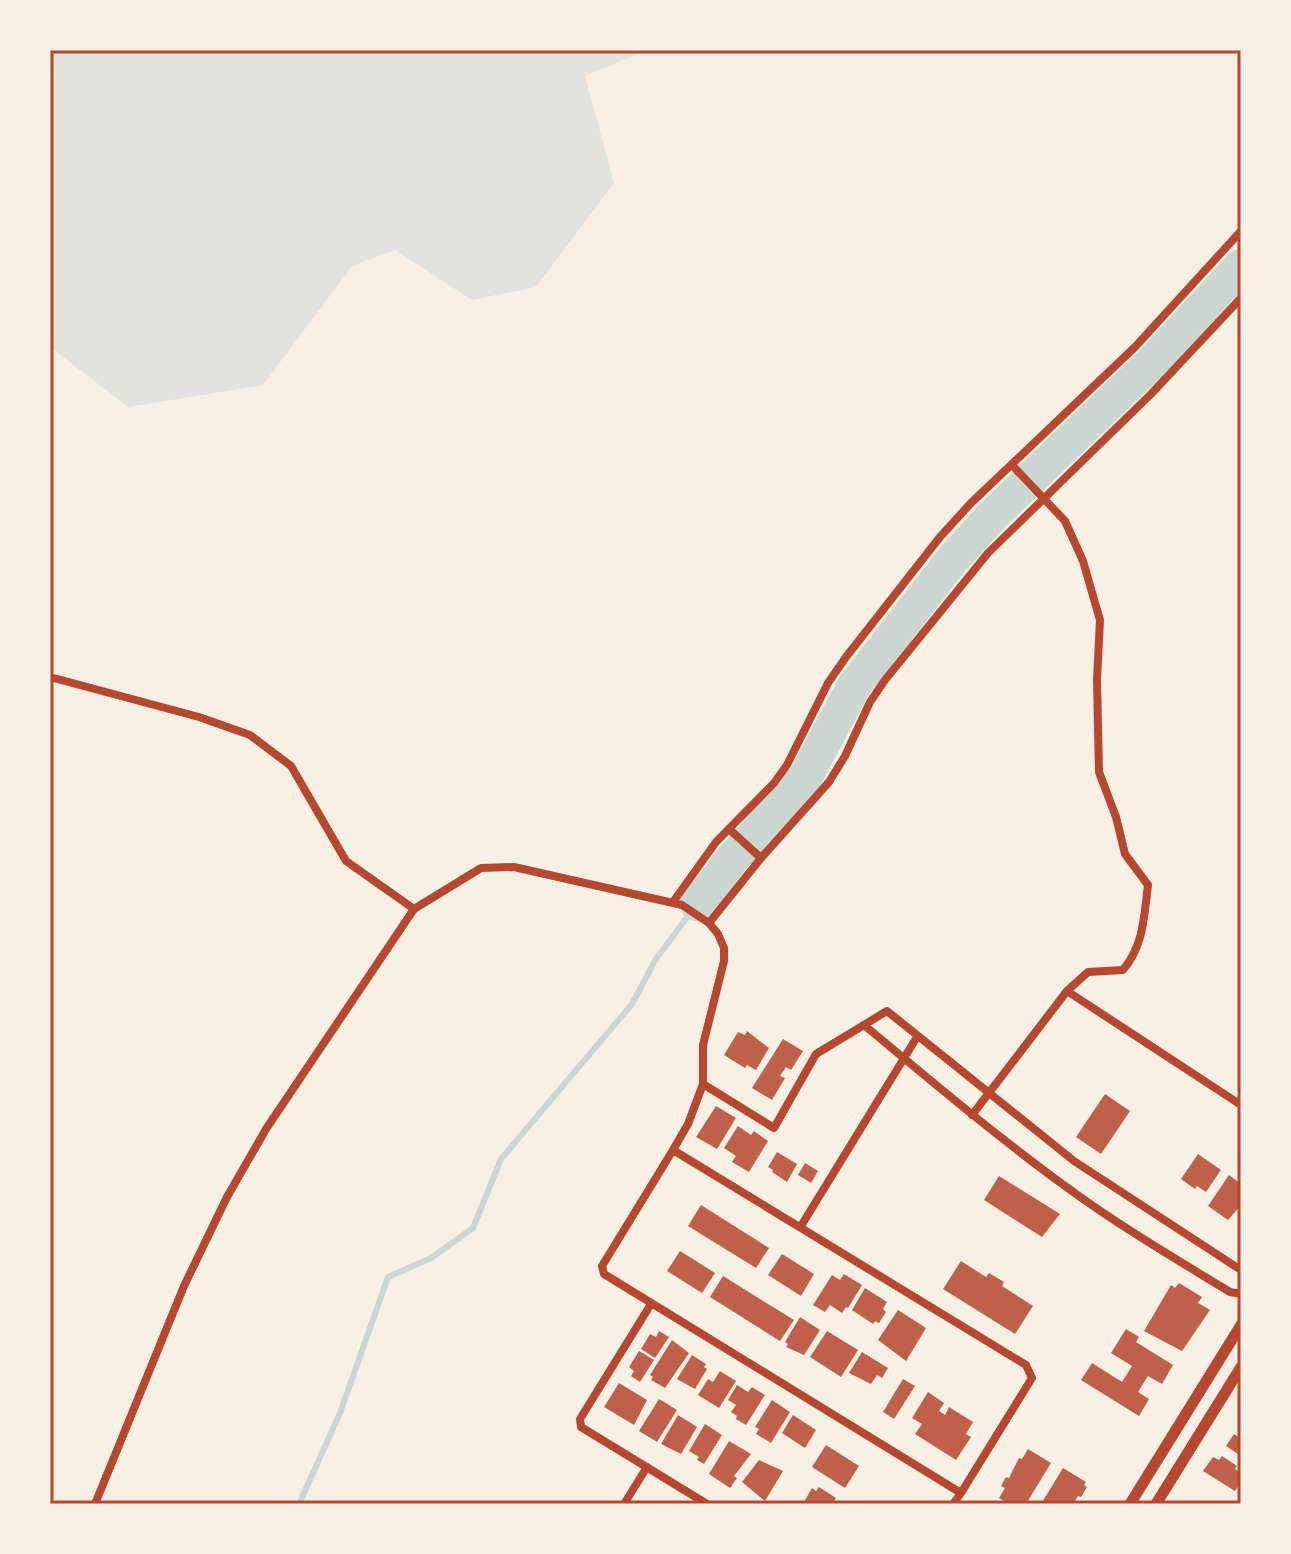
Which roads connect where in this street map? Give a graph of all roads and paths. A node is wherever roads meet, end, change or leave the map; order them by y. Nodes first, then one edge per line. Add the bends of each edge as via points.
1 (1241, 231) edge
2 (1241, 298) edge
3 (1012, 465) junction
4 (1044, 498) junction
5 (50, 677) edge
6 (729, 829) junction
7 (761, 858) junction
8 (673, 902) junction
9 (414, 909) junction
10 (709, 923) junction
11 (1067, 991) junction
12 (864, 1025) junction
13 (917, 1037) junction
14 (904, 1058) junction
15 (703, 1084) junction
16 (988, 1094) junction
17 (1241, 1105) edge
18 (972, 1115) junction
19 (673, 1150) junction
20 (801, 1226) junction
21 (1241, 1270) edge
22 (1241, 1294) edge
23 (651, 1304) junction
24 (1241, 1325) edge
25 (1241, 1367) edge
26 (647, 1467) junction
27 (961, 1493) junction
28 (95, 1504) edge
29 (624, 1504) edge
30 (707, 1504) edge
31 (953, 1504) edge
32 (1130, 1504) edge
33 (1156, 1504) edge

1 - 3 street via 1135,347
2 - 4 street
3 - 4 street
3 - 6 street via 940,537 846,657 787,765
4 - 7 street via 988,553 885,680 829,782
4 - 11 street via 1065,521 1078,547 1100,620 1099,772 1125,854 1148,885 1143,932 1134,957 1123,970 1088,972
5 - 9 street via 250,735 291,766 346,861
6 - 7 street
6 - 8 street
7 - 10 street
8 - 9 street via 497,866 481,868
8 - 10 street
9 - 28 street via 266,1129 227,1197 184,1286
10 - 15 street via 724,948 724,961 703,1045
11 - 16 street
11 - 17 street
12 - 13 street via 887,1011
12 - 14 street
12 - 15 street via 816,1054 774,1128
13 - 14 street
13 - 16 street
14 - 18 street
14 - 20 street
15 - 19 street
16 - 18 street
16 - 21 street via 1074,1161
18 - 22 street via 1111,1219
19 - 20 street
19 - 23 street via 602,1266 604,1274
20 - 27 street via 1026,1365 1032,1378
23 - 26 street via 580,1419 581,1427
23 - 27 street
24 - 32 street
25 - 33 street
26 - 29 street
26 - 30 street
27 - 31 street

